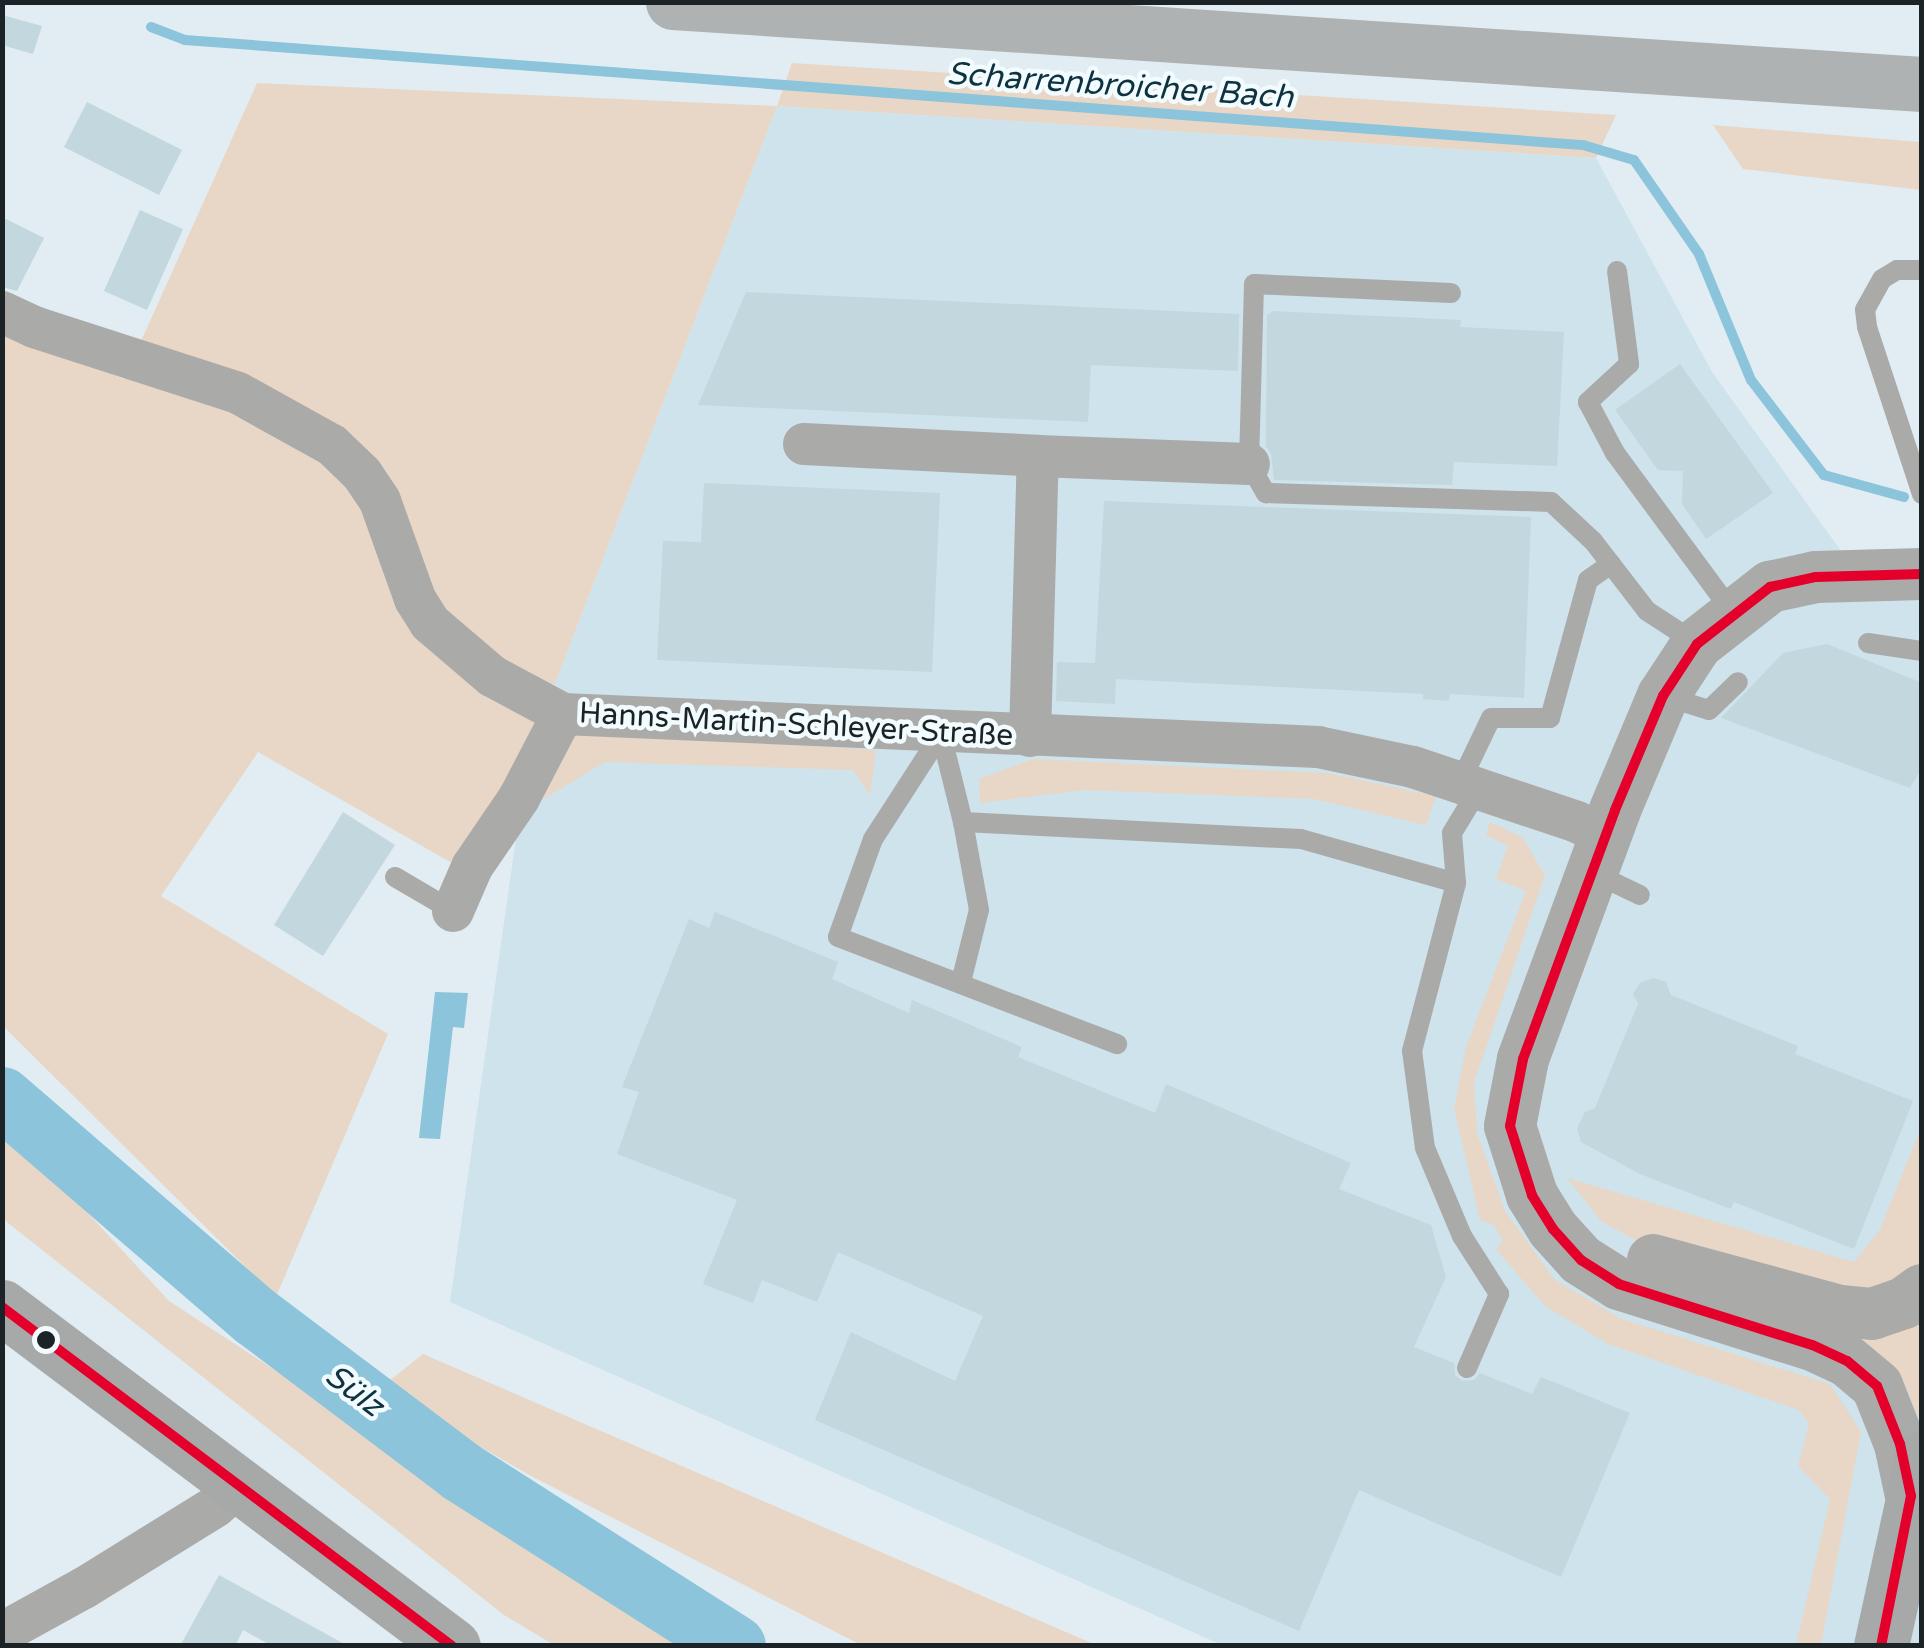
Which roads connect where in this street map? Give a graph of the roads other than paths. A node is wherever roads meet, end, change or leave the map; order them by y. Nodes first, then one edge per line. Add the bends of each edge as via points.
1 (674, 2) edge
2 (1922, 84) edge
3 (1922, 270) edge
4 (1618, 271) dead end
5 (1451, 293) dead end
6 (2, 312) edge
7 (804, 444) dead end
8 (1038, 456) junction
9 (1249, 464) junction
10 (1922, 494) edge
11 (1611, 564) junction
12 (1922, 574) edge
13 (1715, 628) junction
14 (1868, 643) dead end
15 (1922, 650) edge
16 (1738, 682) dead end
17 (1663, 696) junction
18 (563, 714) junction
19 (941, 734) junction
20 (1030, 736) junction
21 (1468, 787) junction
22 (962, 822) junction
23 (1599, 854) junction
24 (395, 878) dead end
25 (1456, 883) junction
26 (1640, 894) dead end
27 (453, 911) joint
28 (961, 982) junction
29 (1118, 1044) dead end
30 (1516, 1088) junction
31 (1922, 1290) edge
32 (2, 1307) edge
33 (1468, 1368) dead end
34 (1918, 1480) edge
35 (238, 1487) junction
36 (2, 1633) edge
37 (444, 1643) edge
38 (1881, 1646) edge

1 - 2 highway
3 - 10 lane via 1898,270 1882,279 1866,310
4 - 13 lane via 1629,364 1588,402
5 - 9 lane via 1254,284
6 - 18 street via 238,393 332,445 380,501 430,623 492,676
7 - 8 street
8 - 9 street
8 - 20 street, Hanns-Martin-Schleyer-Straße
9 - 11 lane via 1266,492 1551,502
11 - 13 lane via 1647,611
11 - 21 lane via 1588,580 1550,718 1491,718
12 - 13 street via 1816,578 1770,587
13 - 17 street
14 - 15 lane
16 - 17 lane via 1709,710
17 - 23 street
18 - 19 street, Hanns-Martin-Schleyer-Straße
18 - 27 street
19 - 20 street, Hanns-Martin-Schleyer-Straße
19 - 22 lane
19 - 28 lane via 873,838 838,937
20 - 21 street, Hanns-Martin-Schleyer-Straße via 1318,747 1413,767
21 - 23 street, Hanns-Martin-Schleyer-Straße via 1577,822
21 - 25 lane via 1452,833
22 - 25 lane via 1301,839
22 - 28 lane via 979,910
23 - 26 lane
23 - 30 street
24 - 27 lane
25 - 33 lane via 1412,1052 1425,1148 1462,1236 1499,1294
28 - 29 lane
30 - 31 street via 1551,1182 1574,1210 1634,1254 1840,1311 1872,1314
30 - 34 street via 1510,1126 1532,1195 1582,1260 1619,1284 1847,1361 1877,1386
32 - 35 main road
34 - 38 main road
35 - 36 street
35 - 37 main road

